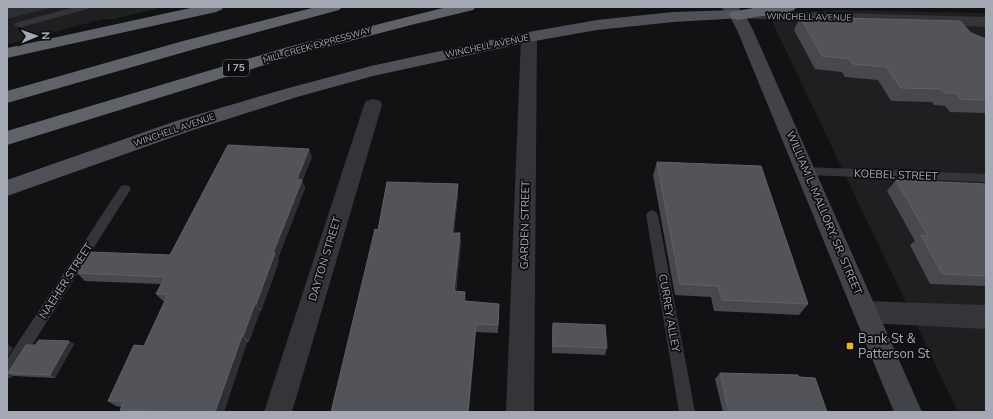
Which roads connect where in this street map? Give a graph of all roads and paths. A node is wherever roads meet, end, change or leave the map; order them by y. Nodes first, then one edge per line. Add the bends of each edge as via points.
1 (85, 7) edge
2 (216, 7) edge
3 (334, 7) edge
4 (468, 7) edge
5 (788, 7) edge
6 (735, 10) edge
7 (986, 22) edge
8 (18, 25) dead end
9 (529, 37) junction
10 (7, 54) edge
11 (7, 97) edge
12 (373, 106) dead end
13 (7, 138) edge
14 (806, 171) junction
15 (986, 178) edge
16 (7, 188) edge
17 (125, 189) dead end
18 (652, 215) dead end
19 (866, 312) junction
20 (986, 317) edge
21 (7, 372) edge
22 (278, 412) edge
23 (520, 412) edge
24 (687, 412) edge
25 (908, 412) edge

1 - 8 lane
2 - 10 highway
3 - 11 highway
4 - 13 highway, MILL CREEK EXPRESSWAY / I 75 via 336,39
5 - 6 highway
6 - 7 street, WINCHELL AVENUE
6 - 9 main road, WINCHELL AVENUE via 597,25
6 - 14 street, WILLIAM L. MALLORY, SR. STREET
9 - 16 main road, WINCHELL AVENUE via 371,71 291,93 183,126
9 - 23 street, GARDEN STREET
12 - 22 street, DAYTON STREET
14 - 15 lane, KOEBEL STREET
14 - 19 street, WILLIAM L. MALLORY, SR. STREET
17 - 21 lane, NAEHER STREET
18 - 24 lane, CURREY ALLEY
19 - 20 street
19 - 25 street, WILLIAM L. MALLORY, SR. STREET

